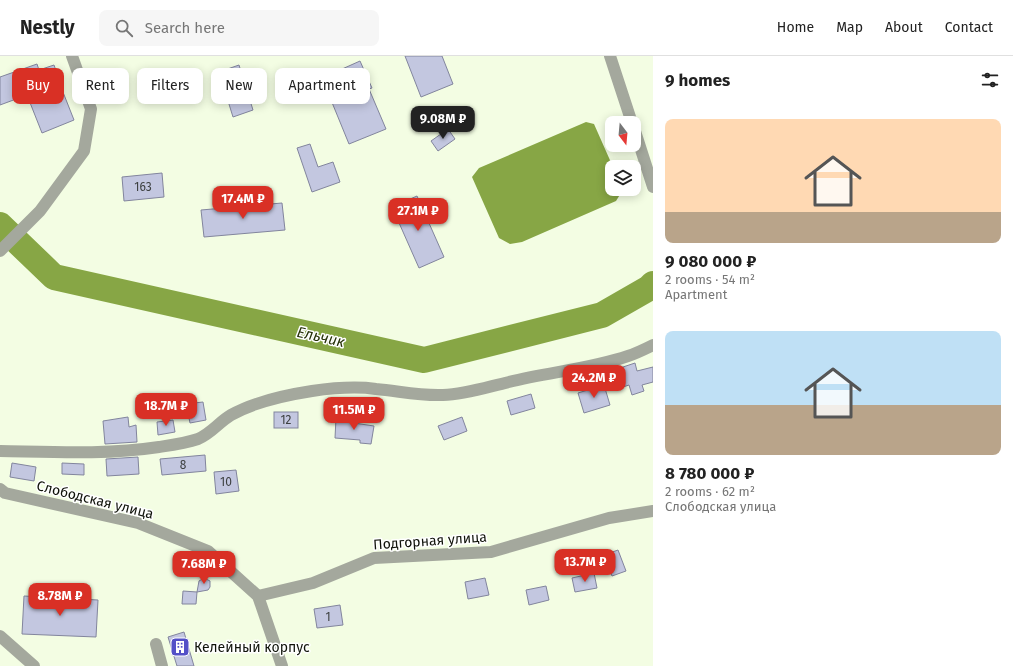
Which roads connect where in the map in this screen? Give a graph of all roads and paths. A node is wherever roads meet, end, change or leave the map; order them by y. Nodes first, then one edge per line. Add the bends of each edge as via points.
1 (72, 56) edge
2 (610, 56) edge
3 (630, 116) edge
4 (641, 150) edge
5 (653, 187) edge
6 (0, 251) edge
7 (653, 345) edge
8 (0, 451) edge
9 (0, 489) edge
10 (653, 511) edge
11 (258, 596) junction
12 (0, 636) edge
13 (156, 644) dead end
14 (34, 666) edge
15 (162, 666) edge
16 (282, 666) edge

1 - 6 street via 91,109 84,151 40,211
2 - 3 street
4 - 5 street
7 - 8 street via 629,356 587,367 452,394 414,395 375,389 343,388 312,391 244,409 199,438 173,445 84,454
9 - 11 street, Слободская улица via 5,493 138,523 208,551
10 - 11 street, Подгорная улица via 609,518 490,552 374,558 313,583
11 - 16 street, Слободская улица
12 - 14 street
13 - 15 street

